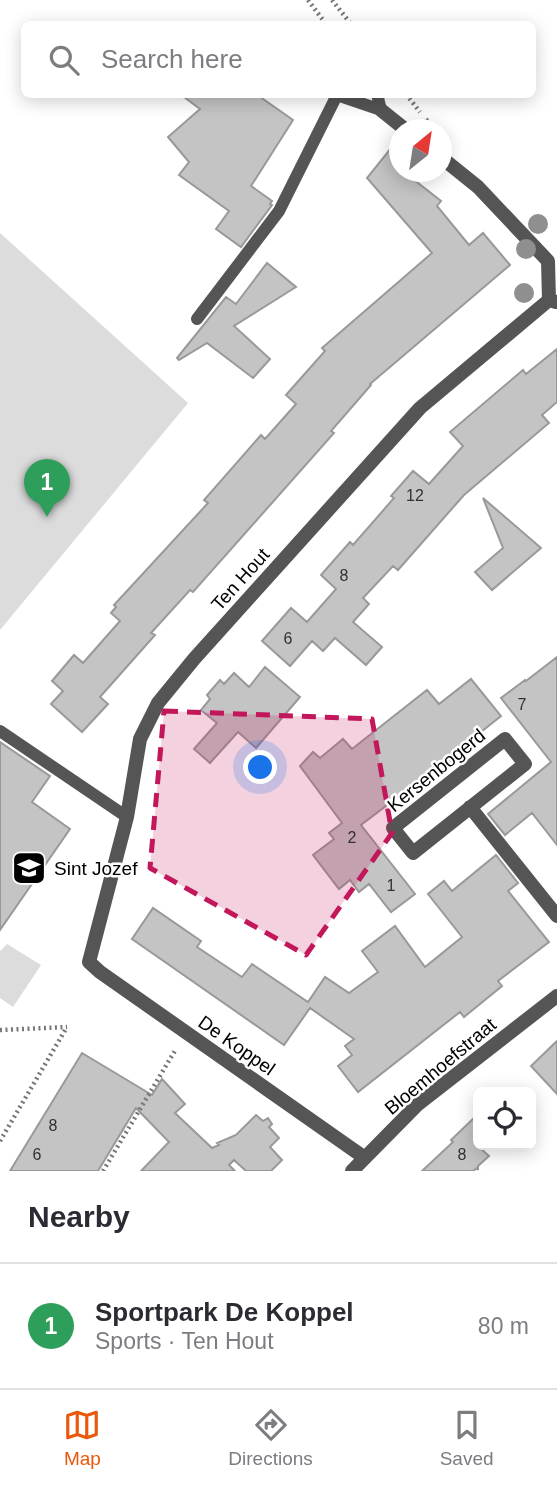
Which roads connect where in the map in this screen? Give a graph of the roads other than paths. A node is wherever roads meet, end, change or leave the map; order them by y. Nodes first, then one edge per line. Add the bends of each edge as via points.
1 (336, 98) edge
2 (346, 98) edge
3 (378, 98) edge
4 (381, 110) junction
5 (392, 119) edge
6 (452, 166) edge
7 (553, 301) edge
8 (197, 318) dead end
9 (0, 731) edge
10 (470, 807) junction
11 (127, 817) junction
12 (557, 915) edge
13 (89, 962) joint
14 (557, 996) edge
15 (365, 1158) junction
16 (352, 1171) edge

1 - 8 lane via 279,211
2 - 4 lane
3 - 4 lane
4 - 5 street
6 - 7 street via 548,261
7 - 11 street, Ten Hout via 420,408 194,659 158,703 140,738
9 - 11 lane
10 - 10 street, Kersenbogerd via 413,853 393,828 505,739 525,764
10 - 12 street
11 - 13 street, Ten Hout
13 - 15 street, De Koppel
14 - 15 street, Bloemhoefstraat via 417,1105
15 - 16 street, Bloemhoefstraat

